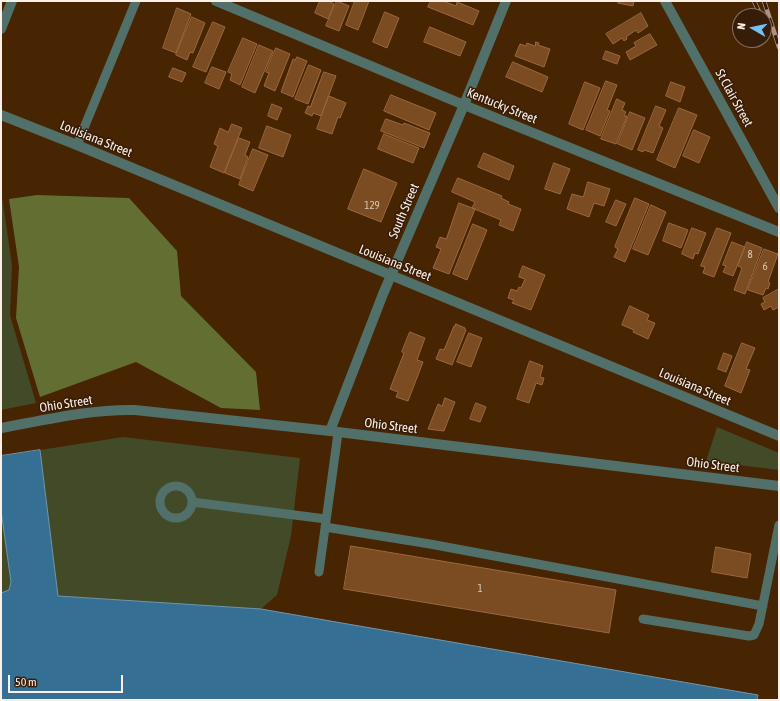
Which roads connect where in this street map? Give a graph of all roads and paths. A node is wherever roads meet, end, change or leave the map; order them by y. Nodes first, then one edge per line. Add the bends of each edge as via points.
1 (12, 1) edge
2 (136, 1) edge
3 (216, 1) edge
4 (506, 1) edge
5 (665, 1) edge
6 (1, 29) edge
7 (464, 104) junction
8 (1, 115) edge
9 (77, 145) junction
10 (779, 208) edge
11 (779, 232) edge
12 (391, 275) junction
13 (1, 428) edge
14 (334, 432) junction
15 (779, 436) edge
16 (779, 486) edge
17 (192, 502) dead end
18 (326, 523) junction
19 (779, 525) edge
20 (319, 572) dead end
21 (763, 606) junction
22 (643, 619) dead end

1 - 6 street
2 - 9 lane
3 - 7 street, Kentucky Street
4 - 7 street, South Street
5 - 10 street, St Clair Street
7 - 11 street, Kentucky Street
7 - 12 street, South Street
8 - 9 street, Louisiana Street
9 - 12 street, Louisiana Street
12 - 14 street, South Street
12 - 15 street, Louisiana Street
13 - 14 street, Ohio Street via 69,416 135,410
14 - 16 street, Ohio Street
14 - 18 lane
17 - 18 lane
18 - 20 lane
18 - 21 lane
19 - 21 lane
21 - 22 lane via 757,629 754,635 749,636

